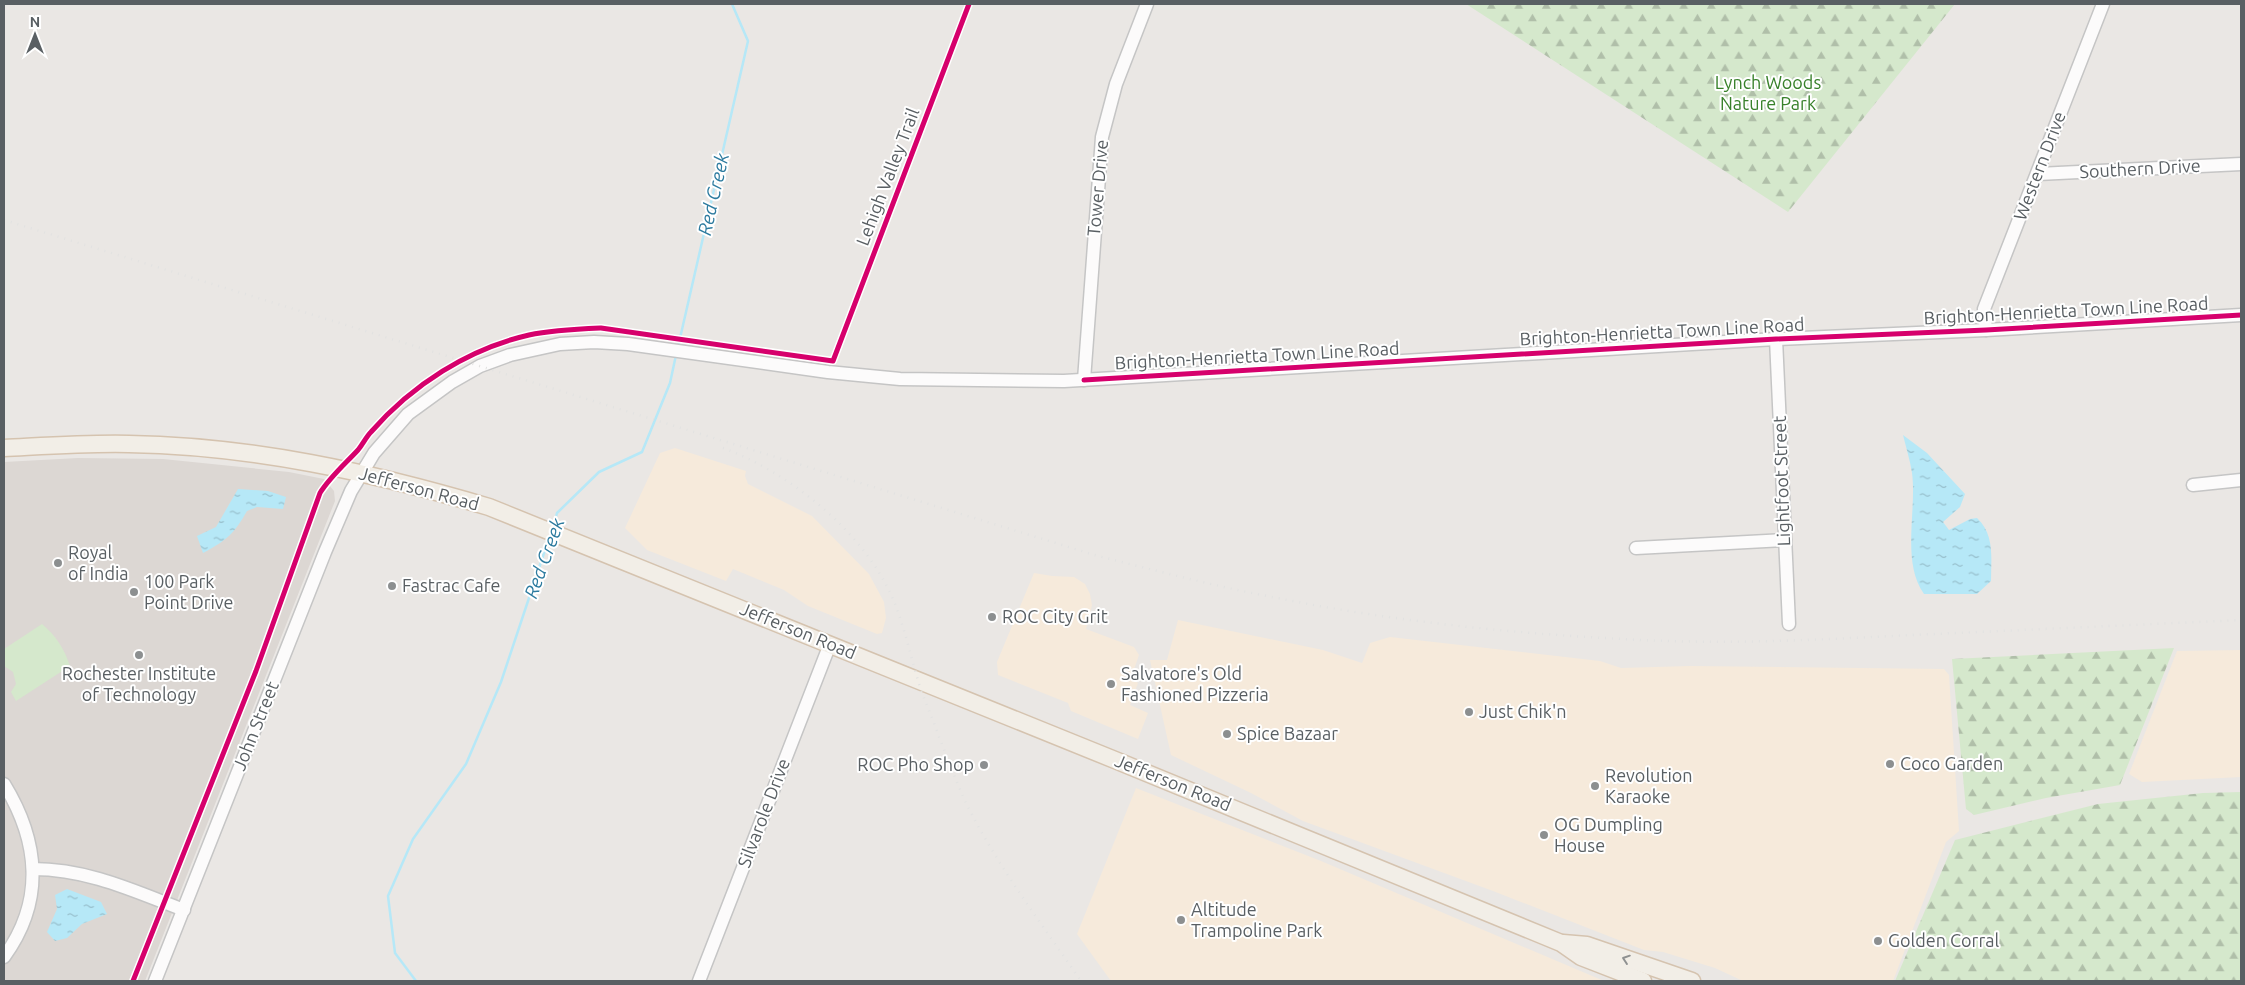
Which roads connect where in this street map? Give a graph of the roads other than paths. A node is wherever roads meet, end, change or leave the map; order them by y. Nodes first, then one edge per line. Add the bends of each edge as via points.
1 (1147, 4) edge
2 (2103, 4) edge
3 (2241, 164) edge
4 (2038, 174) junction
5 (2241, 315) edge
6 (1986, 330) junction
7 (1776, 339) junction
8 (1084, 380) junction
9 (4, 448) edge
10 (362, 473) junction
11 (2241, 480) edge
12 (2193, 485) dead end
13 (1784, 540) junction
14 (1636, 548) dead end
15 (1789, 624) dead end
16 (830, 644) junction
17 (4, 784) edge
18 (33, 868) junction
19 (184, 910) junction
20 (1561, 943) junction
21 (4, 957) edge
22 (155, 981) edge
23 (700, 981) edge
24 (1643, 981) edge
25 (1692, 981) edge

1 - 8 street, Tower Drive via 1116,84 1102,137
2 - 4 street, Western Drive
3 - 4 street, Southern Drive
4 - 6 street, Western Drive via 1984,309
5 - 6 street, Brighton-Henrietta Town Line Road
6 - 7 street, Brighton-Henrietta Town Line Road
7 - 8 street, Brighton-Henrietta Town Line Road
7 - 13 street, Lightfoot Street
8 - 10 street, Brighton-Henrietta Town Line Road via 900,379 611,342 560,344 510,355 480,366 445,387 408,414
9 - 10 main road, Jefferson Road via 128,444 176,446 281,458
10 - 16 main road, Jefferson Road via 451,496 538,526
10 - 19 street, John Street via 325,552
11 - 12 street
13 - 14 street
13 - 15 street, Lightfoot Street
16 - 20 main road, Jefferson Road
16 - 23 street, Silvarole Drive
17 - 18 street via 27,832
18 - 19 street via 87,874
18 - 21 street via 29,907
19 - 22 street, John Street
20 - 24 main road, Jefferson Road via 1581,957
25 -> 20 main road, Jefferson Road via 1587,946

